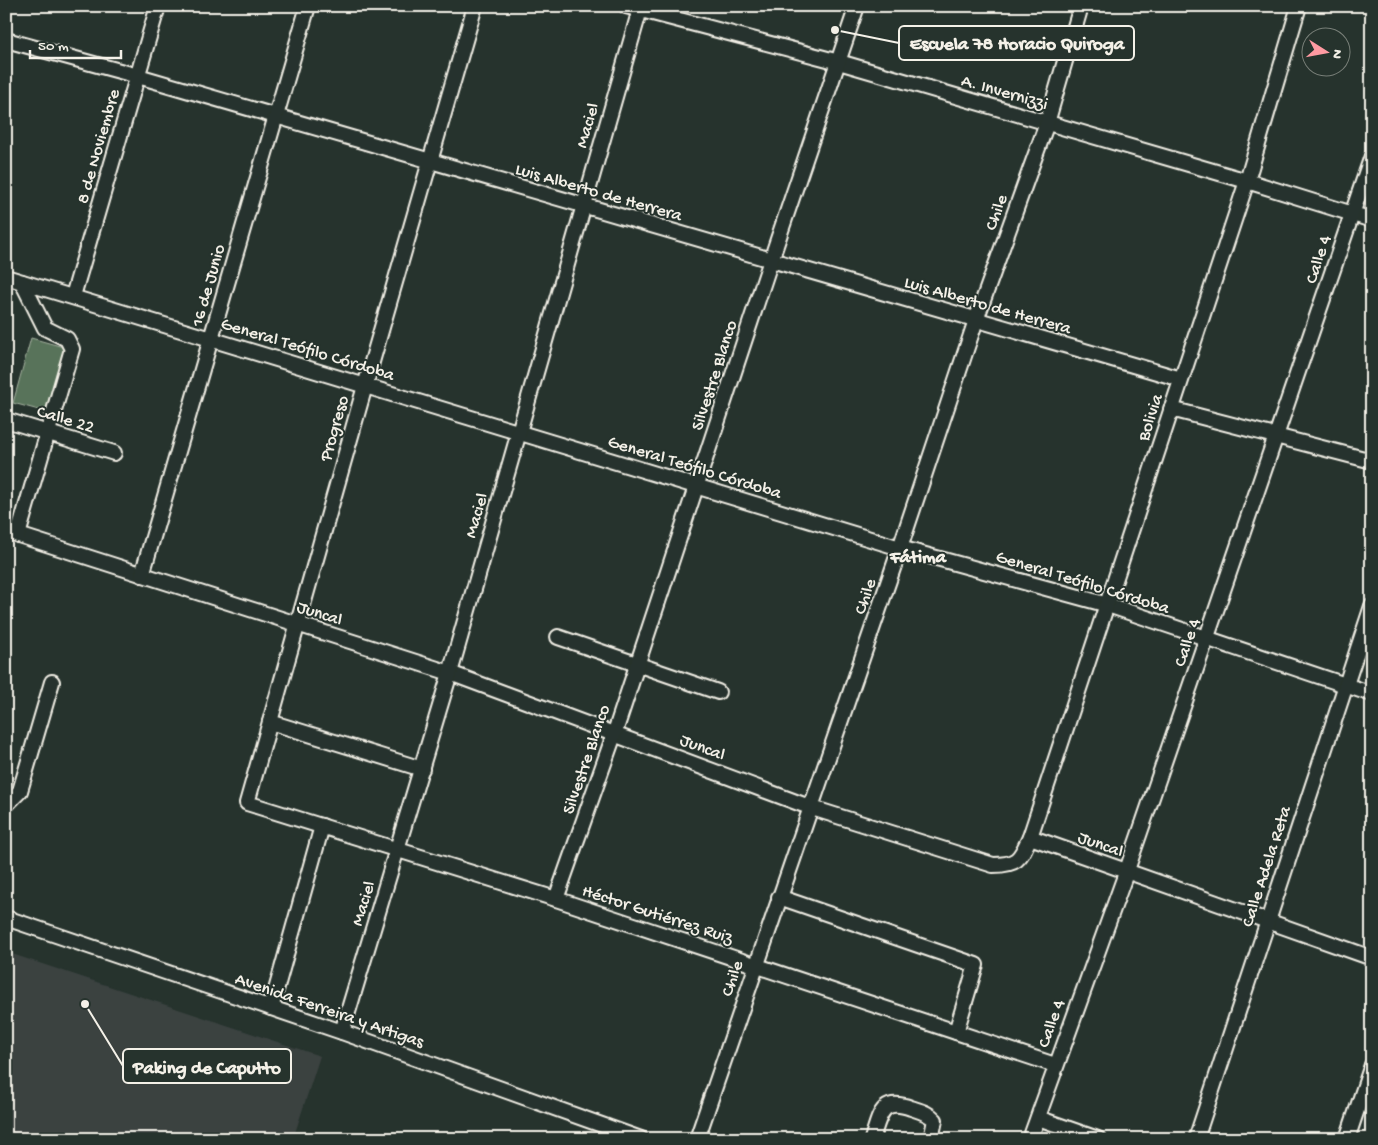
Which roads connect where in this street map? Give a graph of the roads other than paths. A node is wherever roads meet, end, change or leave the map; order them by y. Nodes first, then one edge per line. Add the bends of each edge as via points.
1 (158, 6) edge
2 (308, 6) edge
3 (475, 6) edge
4 (858, 6) edge
5 (1081, 6) edge
6 (1299, 6) edge
7 (635, 8) edge
8 (6, 40) edge
9 (839, 62) junction
10 (138, 76) junction
11 (276, 116) junction
12 (1047, 123) junction
13 (1372, 156) edge
14 (430, 161) junction
15 (1247, 181) junction
16 (582, 205) junction
17 (1352, 214) junction
18 (1372, 220) edge
19 (770, 260) junction
20 (6, 277) edge
21 (22, 282) junction
22 (72, 296) junction
23 (976, 320) junction
24 (211, 338) junction
25 (1181, 379) junction
26 (365, 386) junction
27 (1171, 409) junction
28 (6, 420) edge
29 (48, 432) junction
30 (518, 432) junction
31 (1278, 436) junction
32 (114, 453) dead end
33 (1372, 461) edge
34 (696, 485) junction
35 (12, 533) edge
36 (900, 548) junction
37 (142, 574) junction
38 (1108, 605) junction
39 (1372, 606) edge
40 (297, 624) junction
41 (558, 637) dead end
42 (1207, 638) junction
43 (637, 664) junction
44 (450, 673) junction
45 (52, 682) dead end
46 (1344, 685) junction
47 (718, 692) dead end
48 (1372, 694) edge
49 (270, 722) junction
50 (614, 732) junction
51 (422, 768) junction
52 (248, 803) joint
53 (6, 806) edge
54 (812, 808) junction
55 (322, 826) junction
56 (1030, 837) junction
57 (398, 850) junction
58 (1126, 873) junction
59 (780, 897) junction
60 (556, 899) junction
61 (6, 918) edge
62 (1267, 920) junction
63 (1372, 958) edge
64 (756, 964) junction
65 (271, 1008) junction
66 (342, 1032) junction
67 (956, 1032) junction
68 (1055, 1065) junction
69 (1372, 1065) edge
70 (1038, 1118) junction
71 (639, 1138) edge
72 (696, 1139) edge
73 (872, 1139) edge
74 (931, 1139) edge
75 (1030, 1139) edge
76 (1098, 1139) edge
77 (1196, 1139) edge
78 (1347, 1139) edge

1 - 10 street, 8 de Noviembre
2 - 11 street, 16 de Junio
3 - 14 street, Progreso
4 - 9 street, Silvestre Blanco
5 - 12 street, Chile
6 - 15 street, Bolivia
7 - 9 street, A. Invernizzi
7 - 16 street, Maciel
8 - 10 street, Luis Alberto de Herrera
9 - 12 street, A. Invernizzi
9 - 19 street, Silvestre Blanco
10 - 11 street, Luis Alberto de Herrera
10 - 22 street, 8 de Noviembre
11 - 14 street, Luis Alberto de Herrera
11 - 24 street, 16 de Junio
12 - 15 street, A. Invernizzi
12 - 23 street, Chile
13 - 17 street, Calle 4
14 - 16 street, Luis Alberto de Herrera
14 - 26 street, Progreso
15 - 17 street, A. Invernizzi
15 - 25 street, Bolivia
16 - 19 street, Luis Alberto de Herrera
16 - 30 street, Maciel
17 - 18 street, A. Invernizzi
17 - 31 street, Calle 4
19 - 23 street, Luis Alberto de Herrera
19 - 34 street, Silvestre Blanco
20 - 21 street, General Teófilo Córdoba
21 - 22 street, General Teófilo Córdoba
21 - 29 street via 45,328 67,339 72,349
22 - 24 street, General Teófilo Córdoba
23 - 25 street, Luis Alberto de Herrera
23 - 36 street, Chile
24 - 26 street, General Teófilo Córdoba
24 - 37 street, 16 de Junio
25 - 27 street, Bolivia
26 - 30 street, General Teófilo Córdoba
26 - 40 street, Progreso
27 - 31 street
27 - 38 street, Bolivia
28 - 29 street, Calle 22
29 - 32 street, Calle 22
29 - 35 street
30 - 34 street, General Teófilo Córdoba
30 - 44 street, Maciel
31 - 33 street
31 - 42 street, Calle 4
34 - 36 street, General Teófilo Córdoba
34 - 43 street, Silvestre Blanco
35 - 37 street, Juncal
36 - 38 street, General Teófilo Córdoba
36 - 54 street, Chile
37 - 40 street, Juncal
38 - 42 street, General Teófilo Córdoba
38 - 56 street, Bolivia
39 - 46 street, Calle Adela Reta
40 - 44 street, Juncal
40 - 49 street, Progreso
41 - 43 street
42 - 46 street, General Teófilo Córdoba
42 - 58 street, Calle 4
43 - 47 street
43 - 50 street, Silvestre Blanco
44 - 50 street, Juncal
44 - 51 street, Maciel
45 - 53 street via 20,791
46 - 48 street, General Teófilo Córdoba
46 - 62 street, Calle Adela Reta
49 - 51 street
49 - 52 street, Progreso
50 - 54 street, Juncal
50 - 60 street, Silvestre Blanco
51 - 57 street, Maciel
52 - 55 street, Héctor Gutiérrez Ruiz
54 - 56 street, Juncal via 993,865 1008,865 1019,859
54 - 59 street, Chile
55 - 57 street, Héctor Gutiérrez Ruiz
55 - 65 street
56 - 58 street, Juncal
57 - 60 street, Héctor Gutiérrez Ruiz
57 - 66 street, Maciel
58 - 62 street, Juncal
58 - 68 street, Calle 4
59 - 64 street, Chile
59 - 67 street via 976,965
60 - 64 street, Héctor Gutiérrez Ruiz
61 - 65 street, Avenida Ferreira y Artigas
62 - 63 street, Juncal
62 - 77 street, Calle Adela Reta
64 - 67 street, Héctor Gutiérrez Ruiz
64 - 72 street, Chile
65 - 66 street, Avenida Ferreira y Artigas
66 - 71 street, Avenida Ferreira y Artigas
67 - 68 street, Héctor Gutiérrez Ruiz
68 - 70 street, Calle 4
69 - 78 street
70 - 75 street, Calle 4
70 - 76 street
73 - 74 street via 881,1110 891,1104 901,1104 931,1115 936,1120

